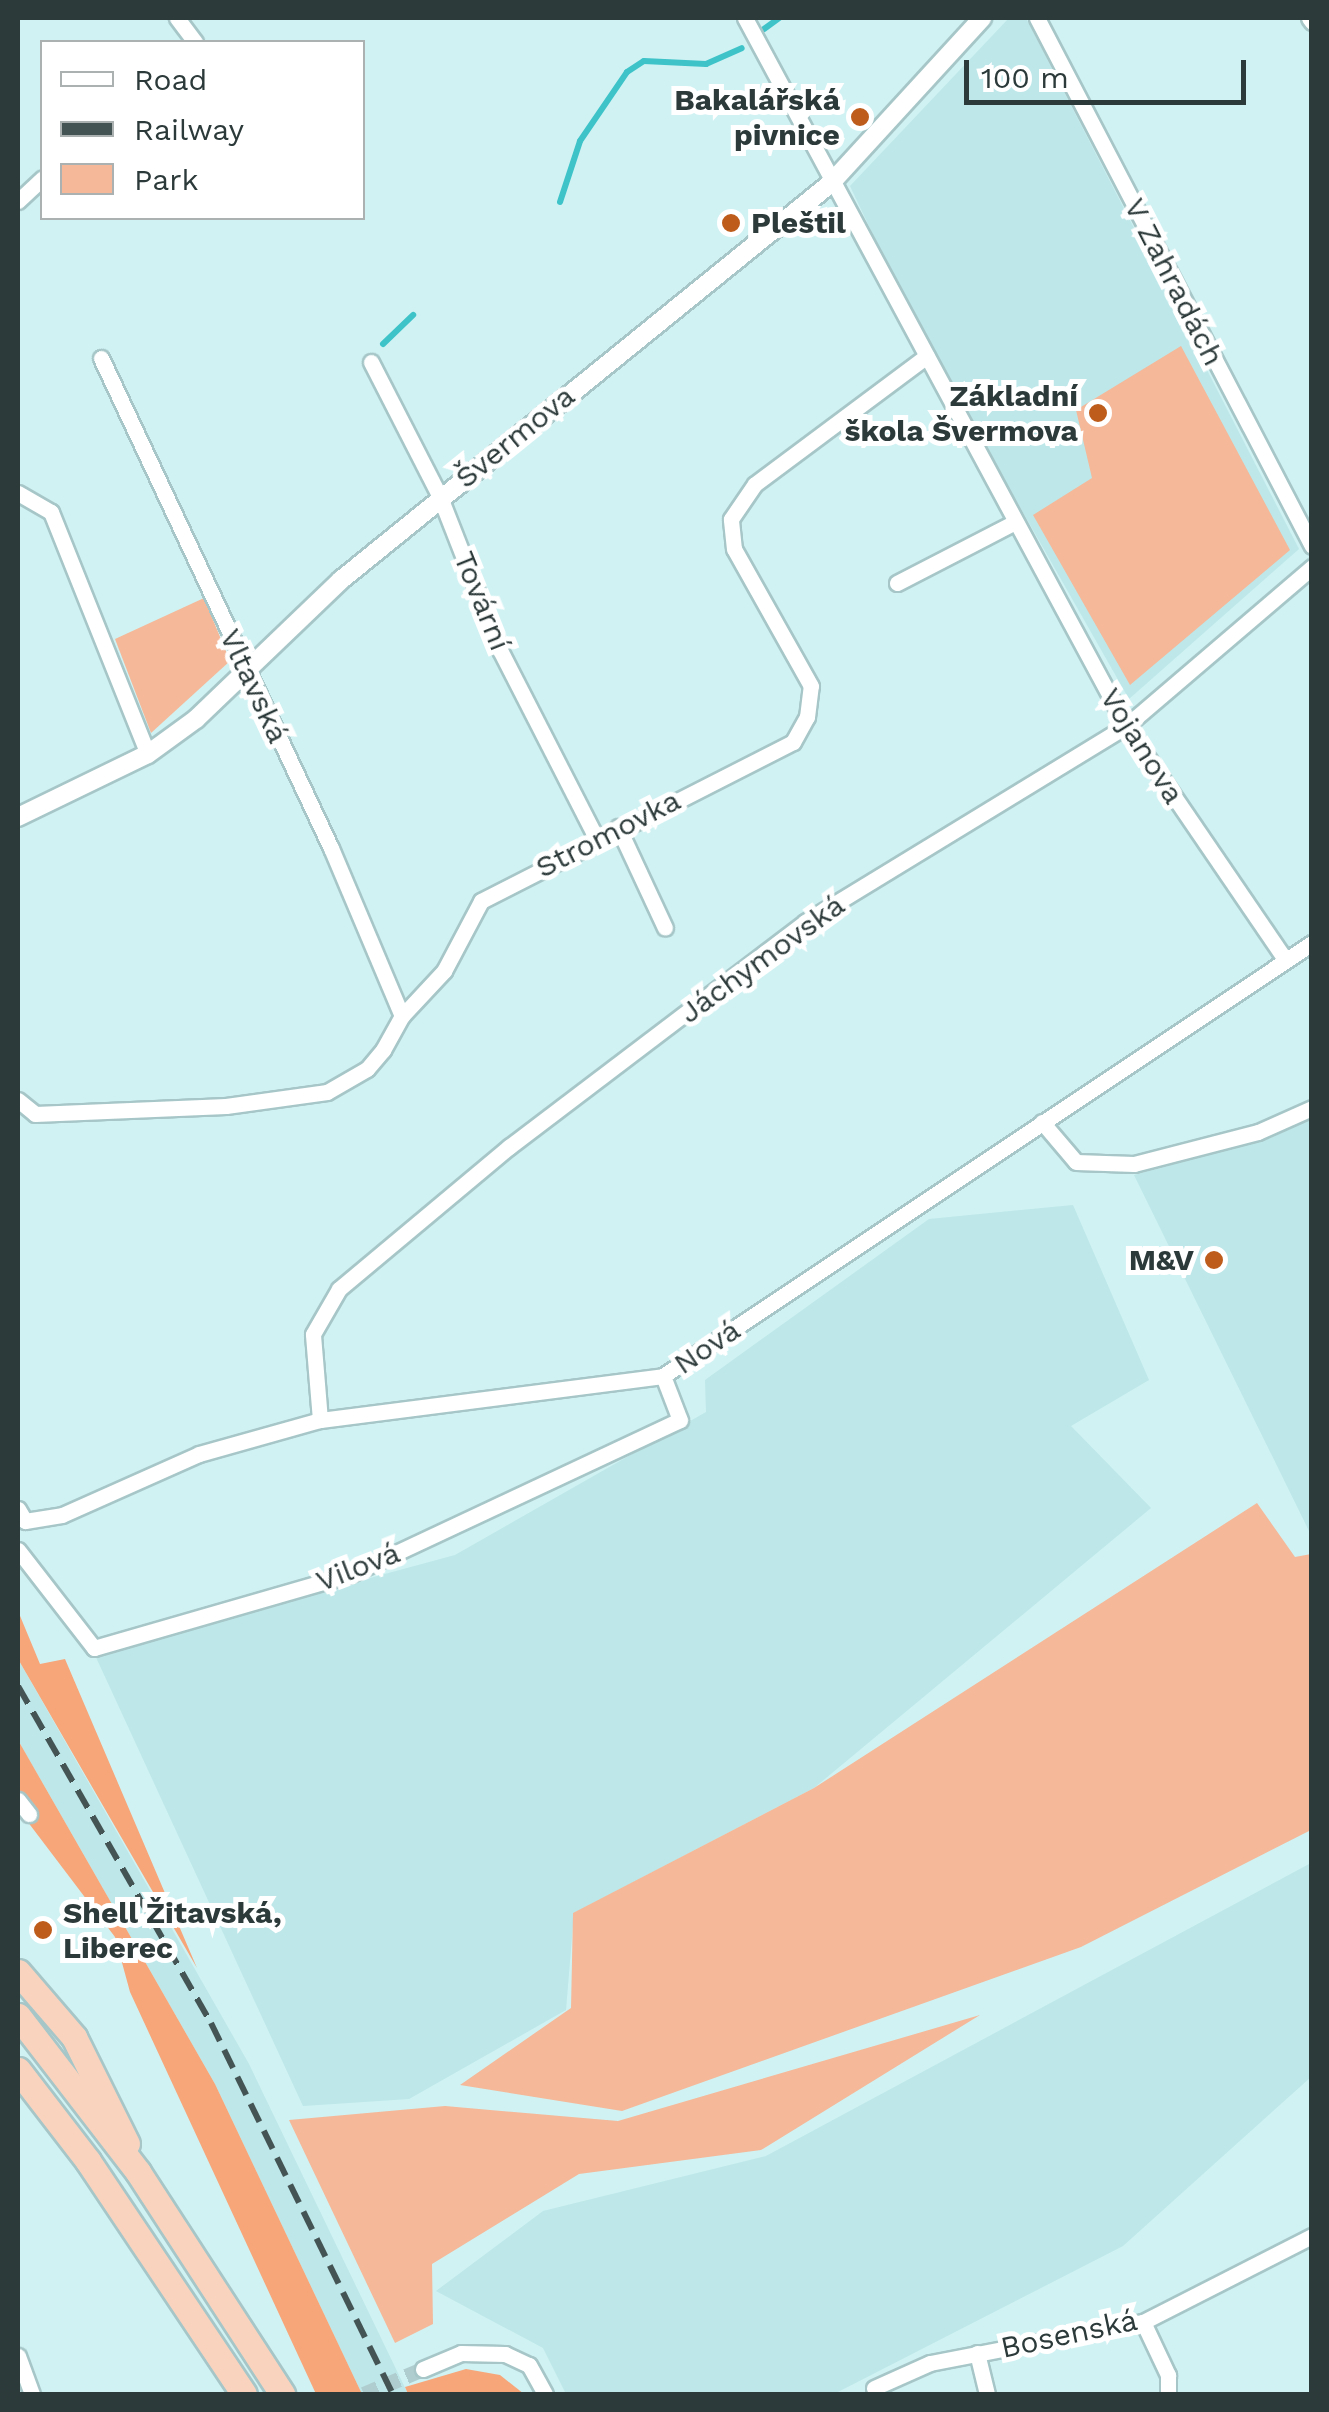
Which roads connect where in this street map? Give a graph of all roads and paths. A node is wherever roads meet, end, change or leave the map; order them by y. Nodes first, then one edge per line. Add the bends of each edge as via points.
1 (177, 18) edge
2 (745, 18) edge
3 (982, 18) edge
4 (1037, 18) edge
5 (194, 40) edge
6 (40, 181) edge
7 (832, 182) junction
8 (18, 202) edge
9 (927, 356) junction
10 (101, 358) dead end
11 (371, 362) dead end
12 (18, 493) edge
13 (440, 497) junction
14 (1014, 523) junction
15 (1312, 546) edge
16 (1312, 567) edge
17 (897, 584) dead end
18 (246, 670) junction
19 (1126, 726) junction
20 (148, 754) junction
21 (18, 816) edge
22 (618, 827) junction
23 (596, 838) junction
24 (665, 928) dead end
25 (1312, 943) edge
26 (1285, 960) junction
27 (402, 1016) junction
28 (18, 1100) edge
29 (1312, 1108) edge
30 (1042, 1122) junction
31 (663, 1376) junction
32 (320, 1420) junction
33 (21, 1515) edge
34 (18, 1538) edge
35 (18, 1550) edge
36 (18, 1800) edge
37 (29, 1814) dead end
38 (18, 1972) edge
39 (18, 2016) edge
40 (18, 2070) edge
41 (18, 2096) edge
42 (88, 2162) junction
43 (138, 2172) junction
44 (1312, 2236) edge
45 (1143, 2322) junction
46 (977, 2353) junction
47 (18, 2356) edge
48 (423, 2370) tunnel mouth
49 (238, 2385) edge
50 (874, 2388) dead end
51 (32, 2394) edge
52 (282, 2394) edge
53 (545, 2394) edge
54 (987, 2394) edge
55 (1168, 2394) edge

1 - 5 street
2 - 7 street, Vojanova
3 - 7 street, Švermova
4 - 15 street, V Zahradách
6 - 8 street
7 - 9 street, Vojanova
7 - 13 street, Švermova
9 - 14 street, Vojanova
9 - 22 street, Stromovka via 755,484 731,519 734,548 811,686 807,718 793,742
10 - 18 street, Vltavská
11 - 13 street, Tovární
12 - 20 street via 51,512
13 - 18 street, Švermova
13 - 23 street, Tovární via 500,650
14 - 17 street
14 - 19 street, Vojanova
16 - 19 street, Jáchymovská
18 - 20 street, Švermova
18 - 27 street, Vltavská
19 - 26 street, Vojanova
19 - 32 street, Jáchymovská via 805,922 508,1147 352,1278 326,1301 313,1334
20 - 21 street, Švermova
22 - 23 street, Stromovka
22 - 24 street
23 - 27 street, Stromovka via 481,901 444,971
25 - 26 street, Nová
26 - 30 street, Nová
27 - 28 street, Stromovka via 367,1068 327,1092 226,1106 35,1114
29 - 30 street via 1258,1132 1134,1164 1076,1162
30 - 31 street, Nová
31 - 32 street, Nová
31 - 35 street, Vilová via 680,1420 351,1574 94,1648
32 - 33 street, Nová via 199,1454 62,1516
33 - 34 street
36 - 37 street
38 - 43 highway via 74,2037 111,2102
39 - 43 highway
40 - 42 highway
41 - 42 highway
42 - 49 highway
43 - 52 highway
44 - 45 street, Bosenská
45 - 46 street, Bosenská
45 - 55 street via 1168,2374
46 - 50 street, Bosenská via 930,2363
46 - 54 street
47 - 51 street
48 - 53 street via 461,2354 504,2354 529,2365

